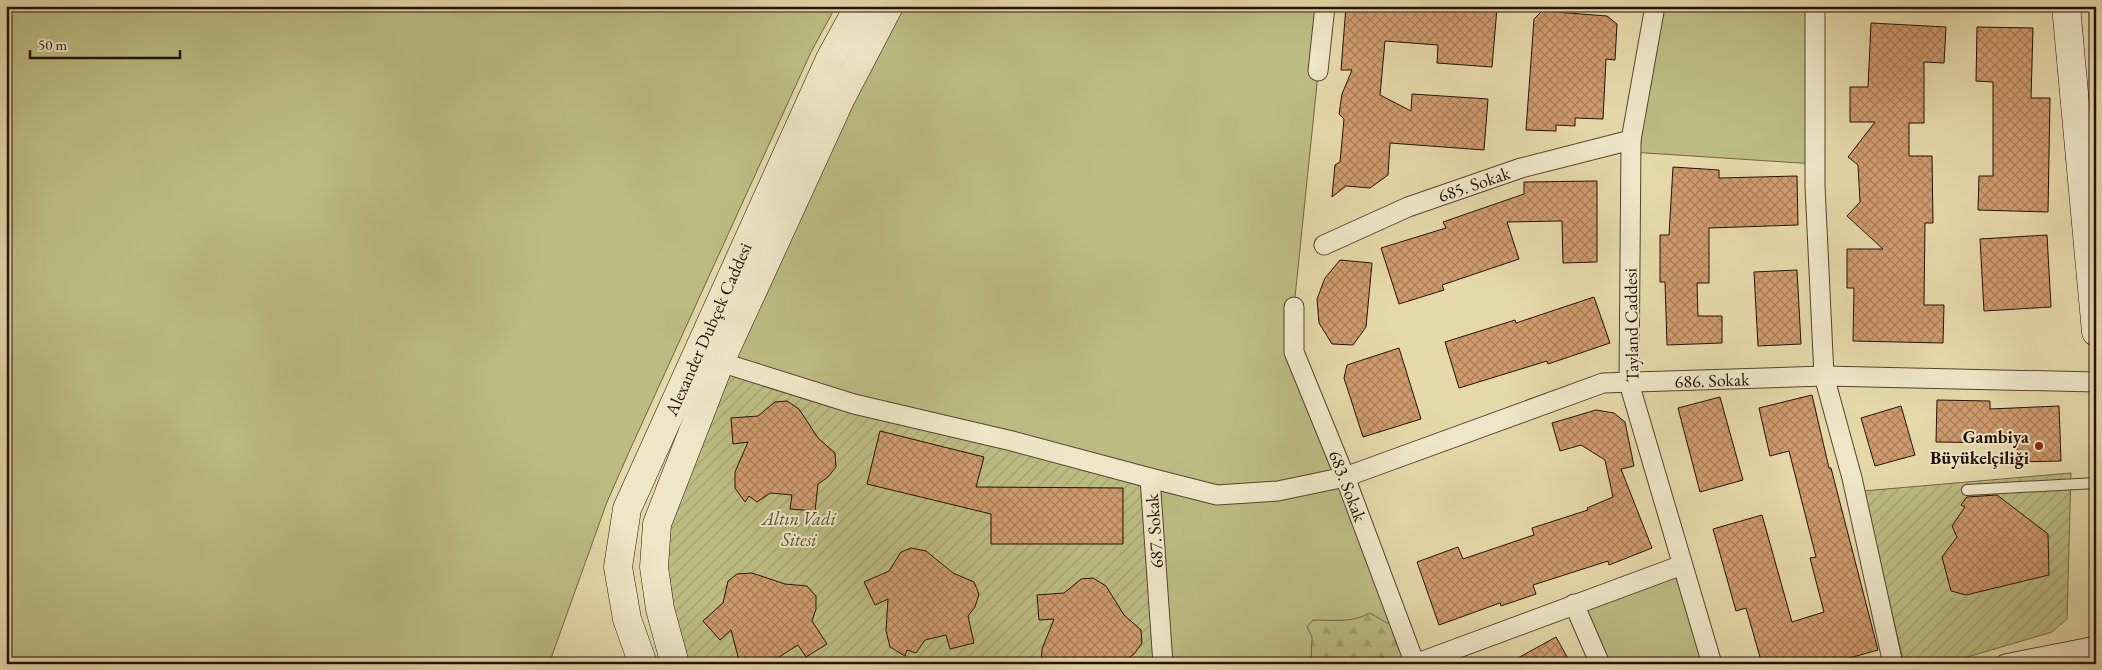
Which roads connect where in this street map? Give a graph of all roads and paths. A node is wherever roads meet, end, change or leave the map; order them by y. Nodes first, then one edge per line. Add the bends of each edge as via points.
1 (859, 6) edge
2 (889, 6) edge
3 (1324, 6) edge
4 (1655, 6) edge
5 (1815, 6) edge
6 (2066, 6) edge
7 (1318, 71) dead end
8 (1631, 140) junction
9 (1324, 245) dead end
10 (1294, 307) dead end
11 (2096, 332) edge
12 (720, 362) junction
13 (1824, 376) junction
14 (2096, 382) edge
15 (1629, 383) junction
16 (1345, 477) junction
17 (1150, 478) junction
18 (2096, 483) edge
19 (1967, 490) dead end
20 (1682, 565) junction
21 (1574, 604) junction
22 (2096, 646) edge
23 (643, 664) edge
24 (675, 664) edge
25 (1164, 664) edge
26 (1415, 664) edge
27 (1600, 664) edge
28 (1712, 664) edge
29 (1893, 664) edge
30 (2005, 664) edge

1 - 23 main road, Alexander Dubçek Caddesi via 830,59 627,509 618,567 627,619
2 - 12 main road, Alexander Dubçek Caddesi via 840,98
3 - 7 street
4 - 8 street, Tayland Caddesi
5 - 13 street via 1815,186
6 - 11 main road
8 - 9 street, 685. Sokak via 1521,168 1408,207
8 - 15 street, Tayland Caddesi
10 - 16 street, 683. Sokak via 1294,352
12 - 17 street via 854,404
12 - 24 main road, Alexander Dubçek Caddesi via 657,524 654,567 660,609
13 - 14 street, 686. Sokak
13 - 15 street, 686. Sokak
13 - 29 street via 1852,478
15 - 16 street, 686. Sokak via 1603,383
15 - 20 street, Tayland Caddesi
16 - 17 street, 687. Sokak via 1278,491 1217,495
16 - 26 street, 683. Sokak
17 - 25 street, 687. Sokak
18 - 19 lane
20 - 21 street
20 - 28 street, Tayland Caddesi
21 - 26 street
21 - 27 street
22 - 30 street

